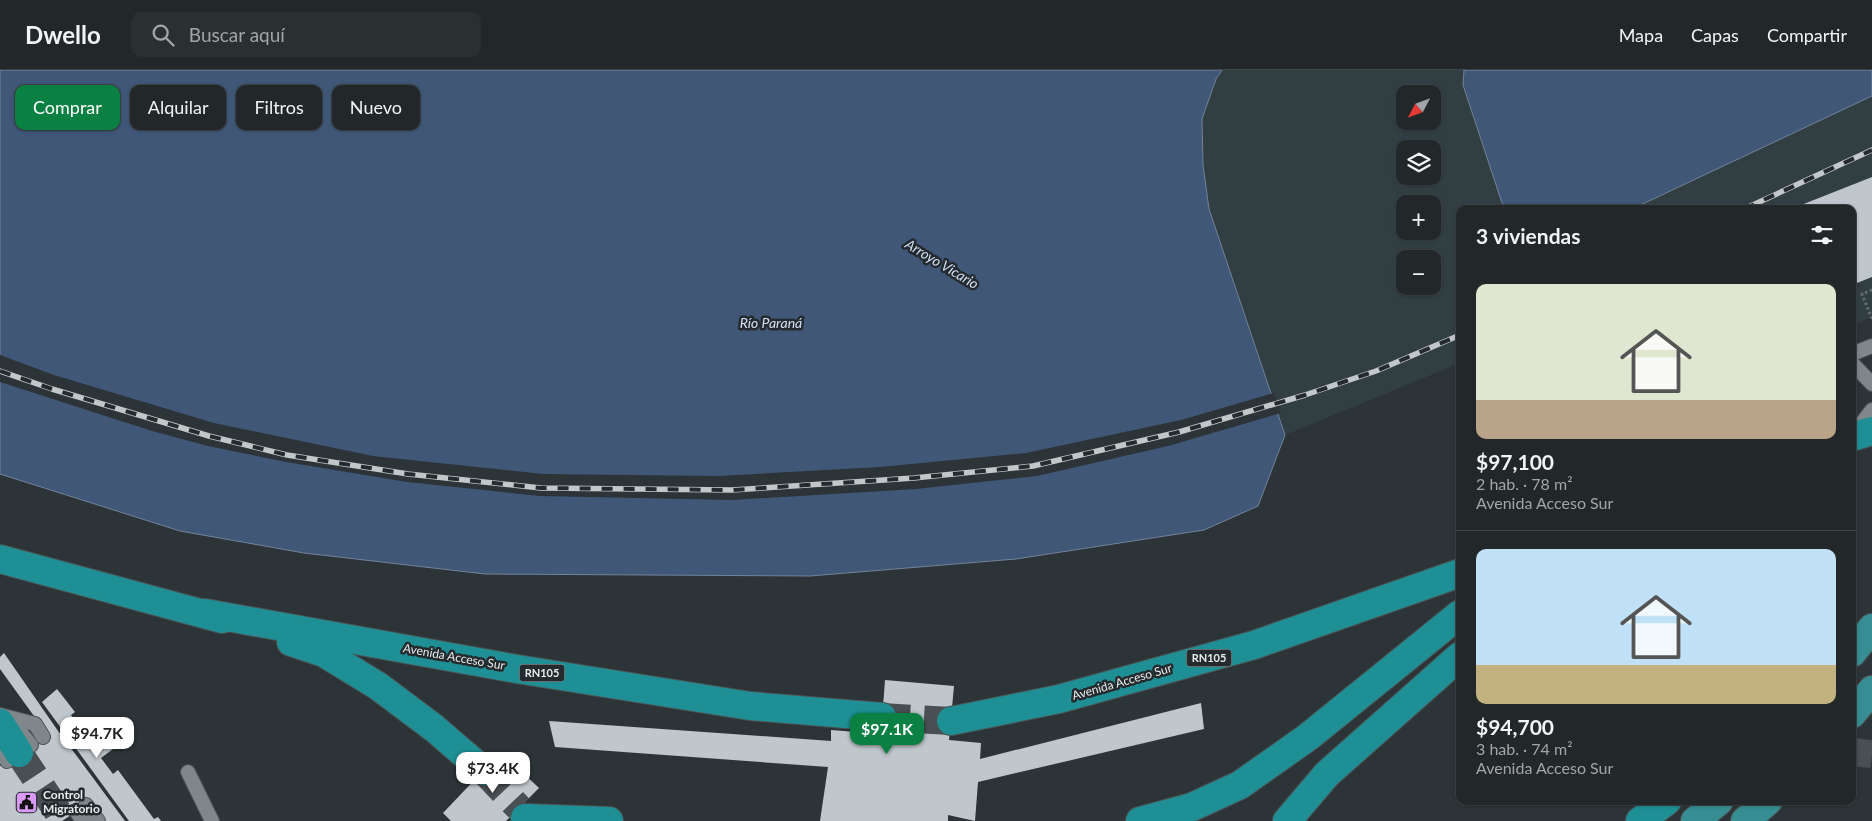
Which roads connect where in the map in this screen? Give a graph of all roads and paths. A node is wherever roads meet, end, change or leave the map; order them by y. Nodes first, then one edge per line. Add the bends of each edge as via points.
1 (1872, 290) edge
2 (1872, 319) edge
3 (1872, 346) edge
4 (1856, 352) edge
5 (1856, 367) edge
6 (1872, 384) edge
7 (1872, 410) edge
8 (1856, 431) edge
9 (1872, 431) edge
10 (1856, 435) edge
11 (0, 559) edge
12 (1456, 574) edge
13 (205, 613) junction
14 (1456, 617) edge
15 (1872, 628) edge
16 (1856, 648) edge
17 (1456, 660) edge
18 (1872, 690) edge
19 (1856, 709) edge
20 (0, 716) edge
21 (882, 718) tunnel mouth
22 (951, 720) tunnel mouth
23 (0, 723) edge
24 (43, 736) dead end
25 (14, 752) edge
26 (484, 771) tunnel mouth
27 (188, 772) dead end
28 (1662, 805) edge
29 (1714, 805) edge
30 (1763, 805) edge
31 (82, 812) edge
32 (524, 816) tunnel mouth
33 (98, 821) edge
34 (212, 821) edge
35 (609, 821) edge
36 (1140, 821) edge
37 (1287, 821) edge
38 (1640, 821) edge
39 (1695, 821) edge
40 (1745, 821) edge

1 - 2 path via 1862,294
3 - 4 lane
5 - 6 lane
7 - 8 lane
9 - 10 highway
11 - 13 highway, Avenida Acceso Sur / RN105
12 - 22 highway, Avenida Acceso Sur / RN105 via 1254,645 1059,700
13 - 21 highway, Avenida Acceso Sur / RN105 via 750,706
13 - 26 highway, Avenida Acceso Sur / RN105 via 324,653 378,686
14 - 36 highway via 1308,737 1240,785 1192,807
15 - 16 main road
17 - 37 highway via 1327,774
18 - 19 main road
20 - 24 lane via 35,724
20 - 25 lane via 24,735
23 - 25 highway
27 - 34 lane
28 - 38 highway
29 - 39 main road
30 - 40 main road
31 - 33 lane
32 - 35 highway

